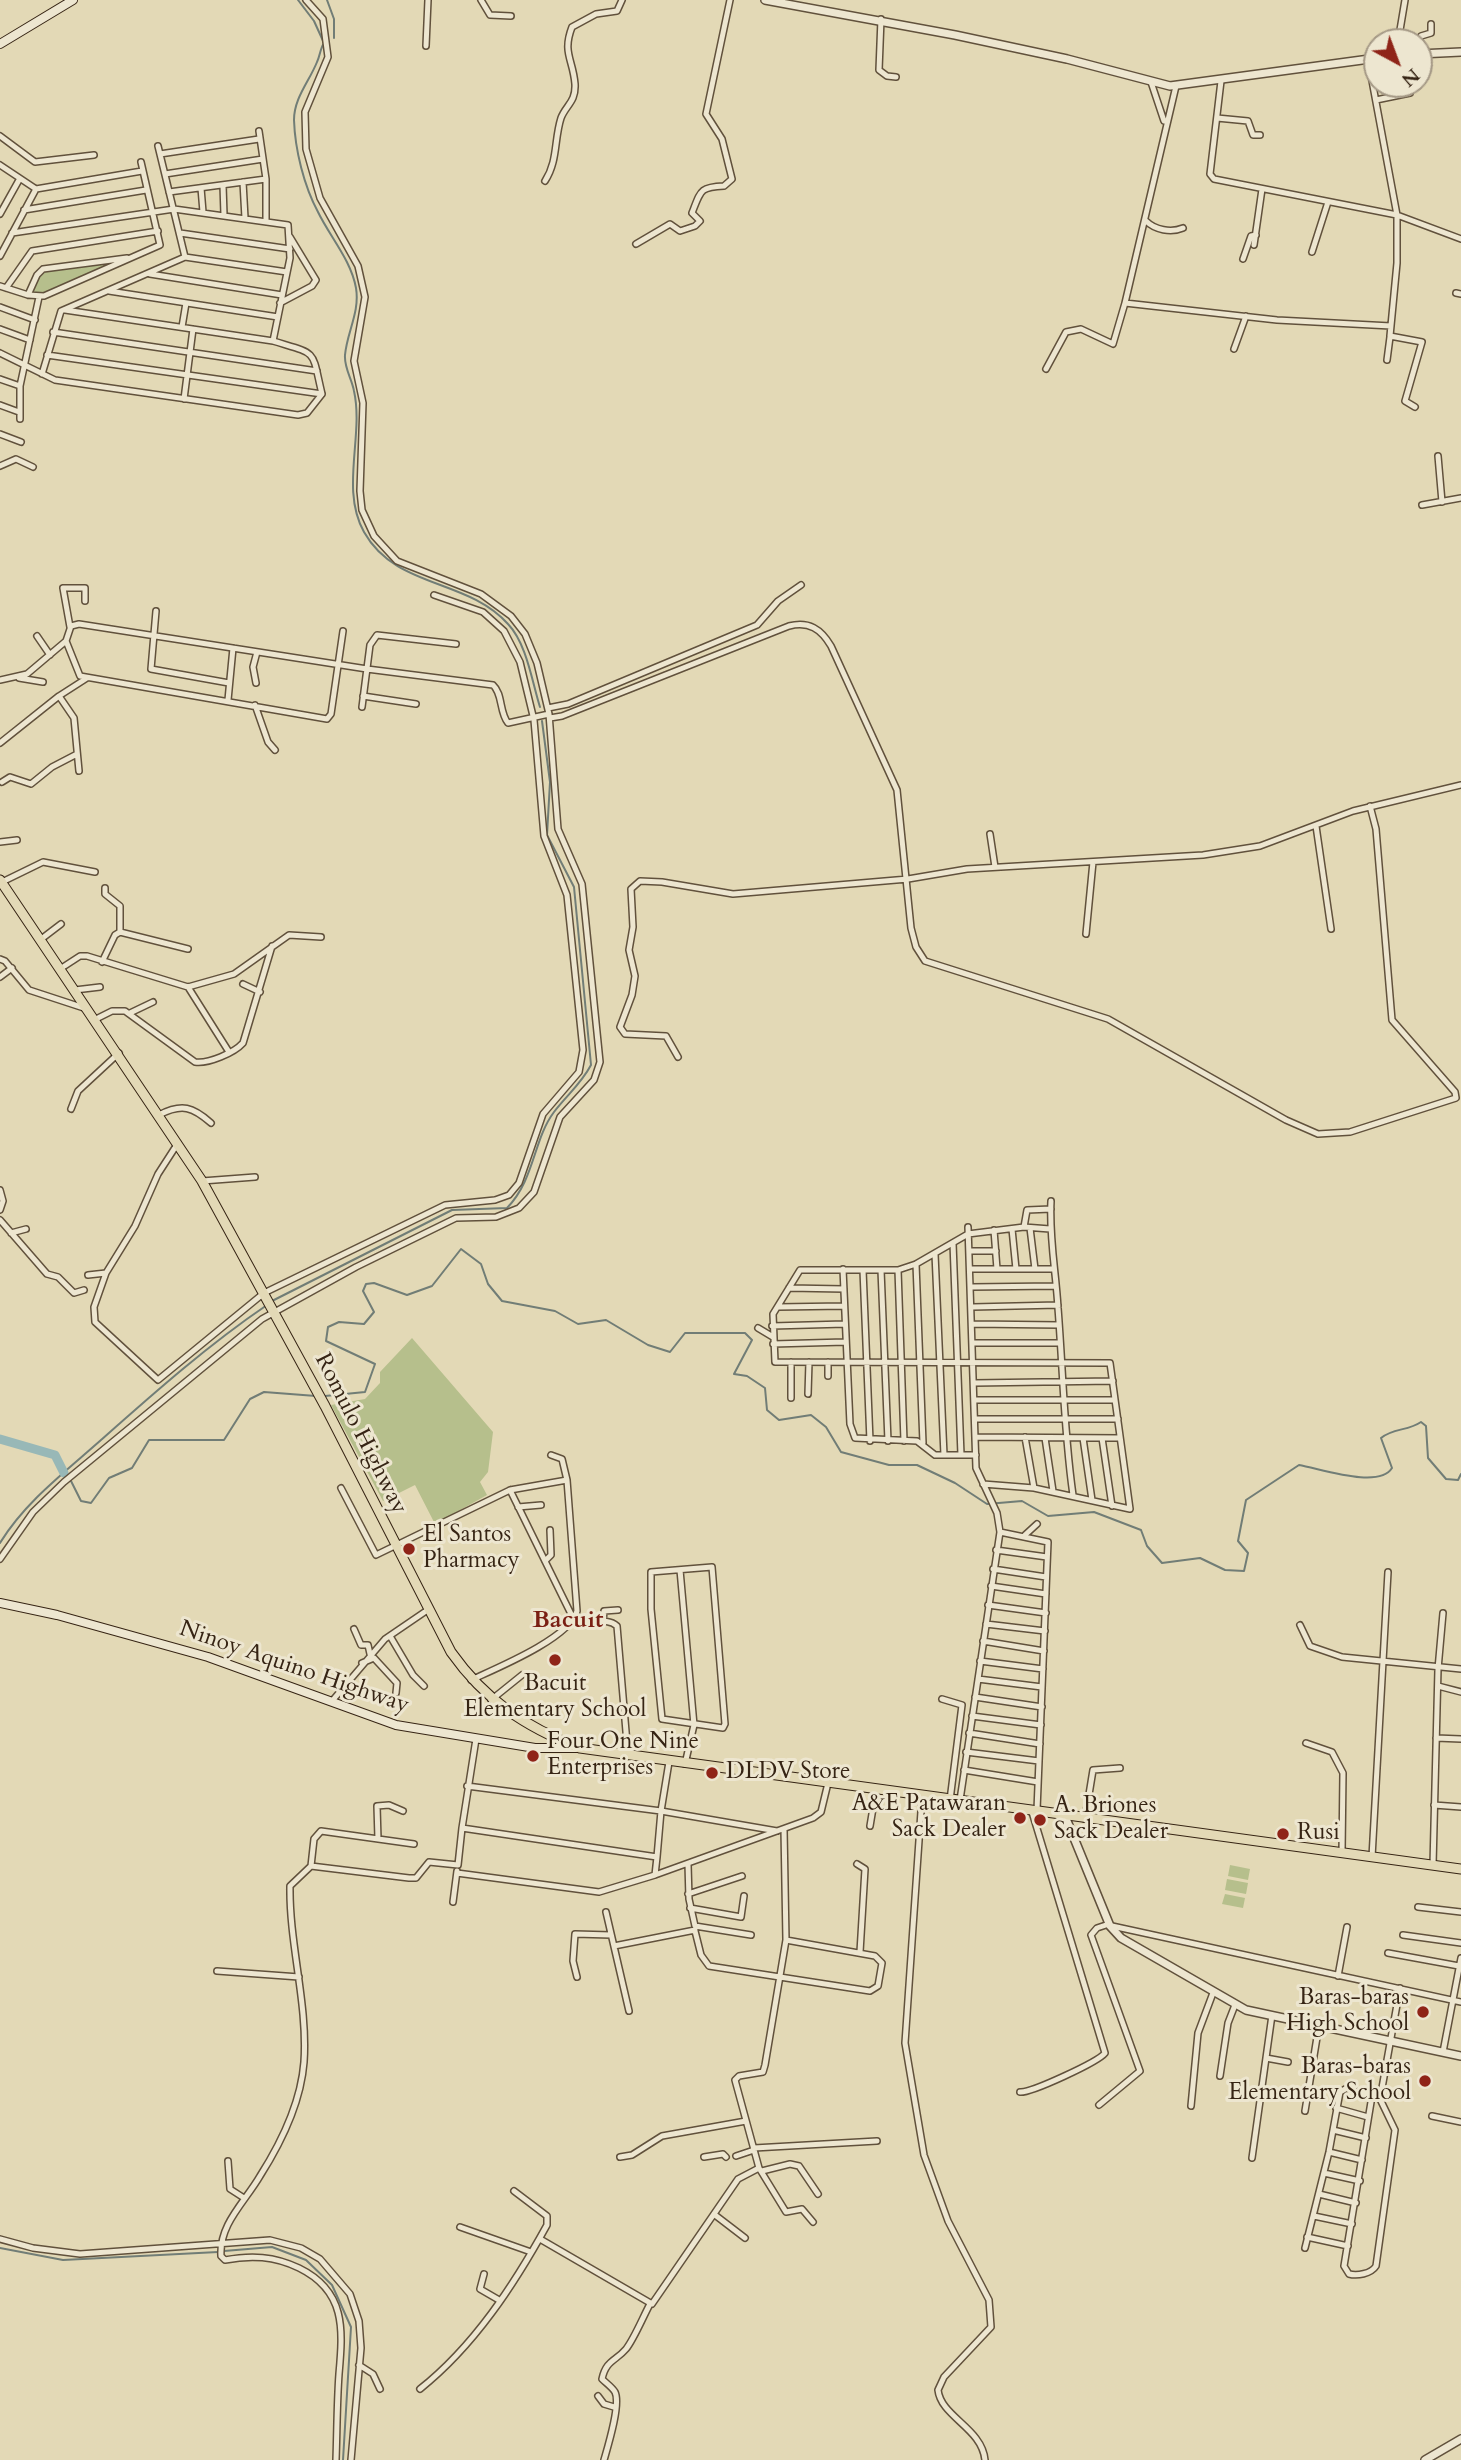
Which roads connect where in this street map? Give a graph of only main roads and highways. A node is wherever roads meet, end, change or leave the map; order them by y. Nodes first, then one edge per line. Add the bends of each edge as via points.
1 (73, 0) edge
2 (0, 44) edge
3 (1, 881) edge
4 (0, 1603) edge
5 (580, 1748) junction
6 (1461, 1869) edge

1 - 2 main road
3 - 5 highway, Romulo Highway via 178,1143 247,1258 451,1652 471,1680 519,1721
4 - 5 main road, Ninoy Aquino Highway via 208,1657 396,1725 535,1748
5 - 6 highway, Romulo Highway

